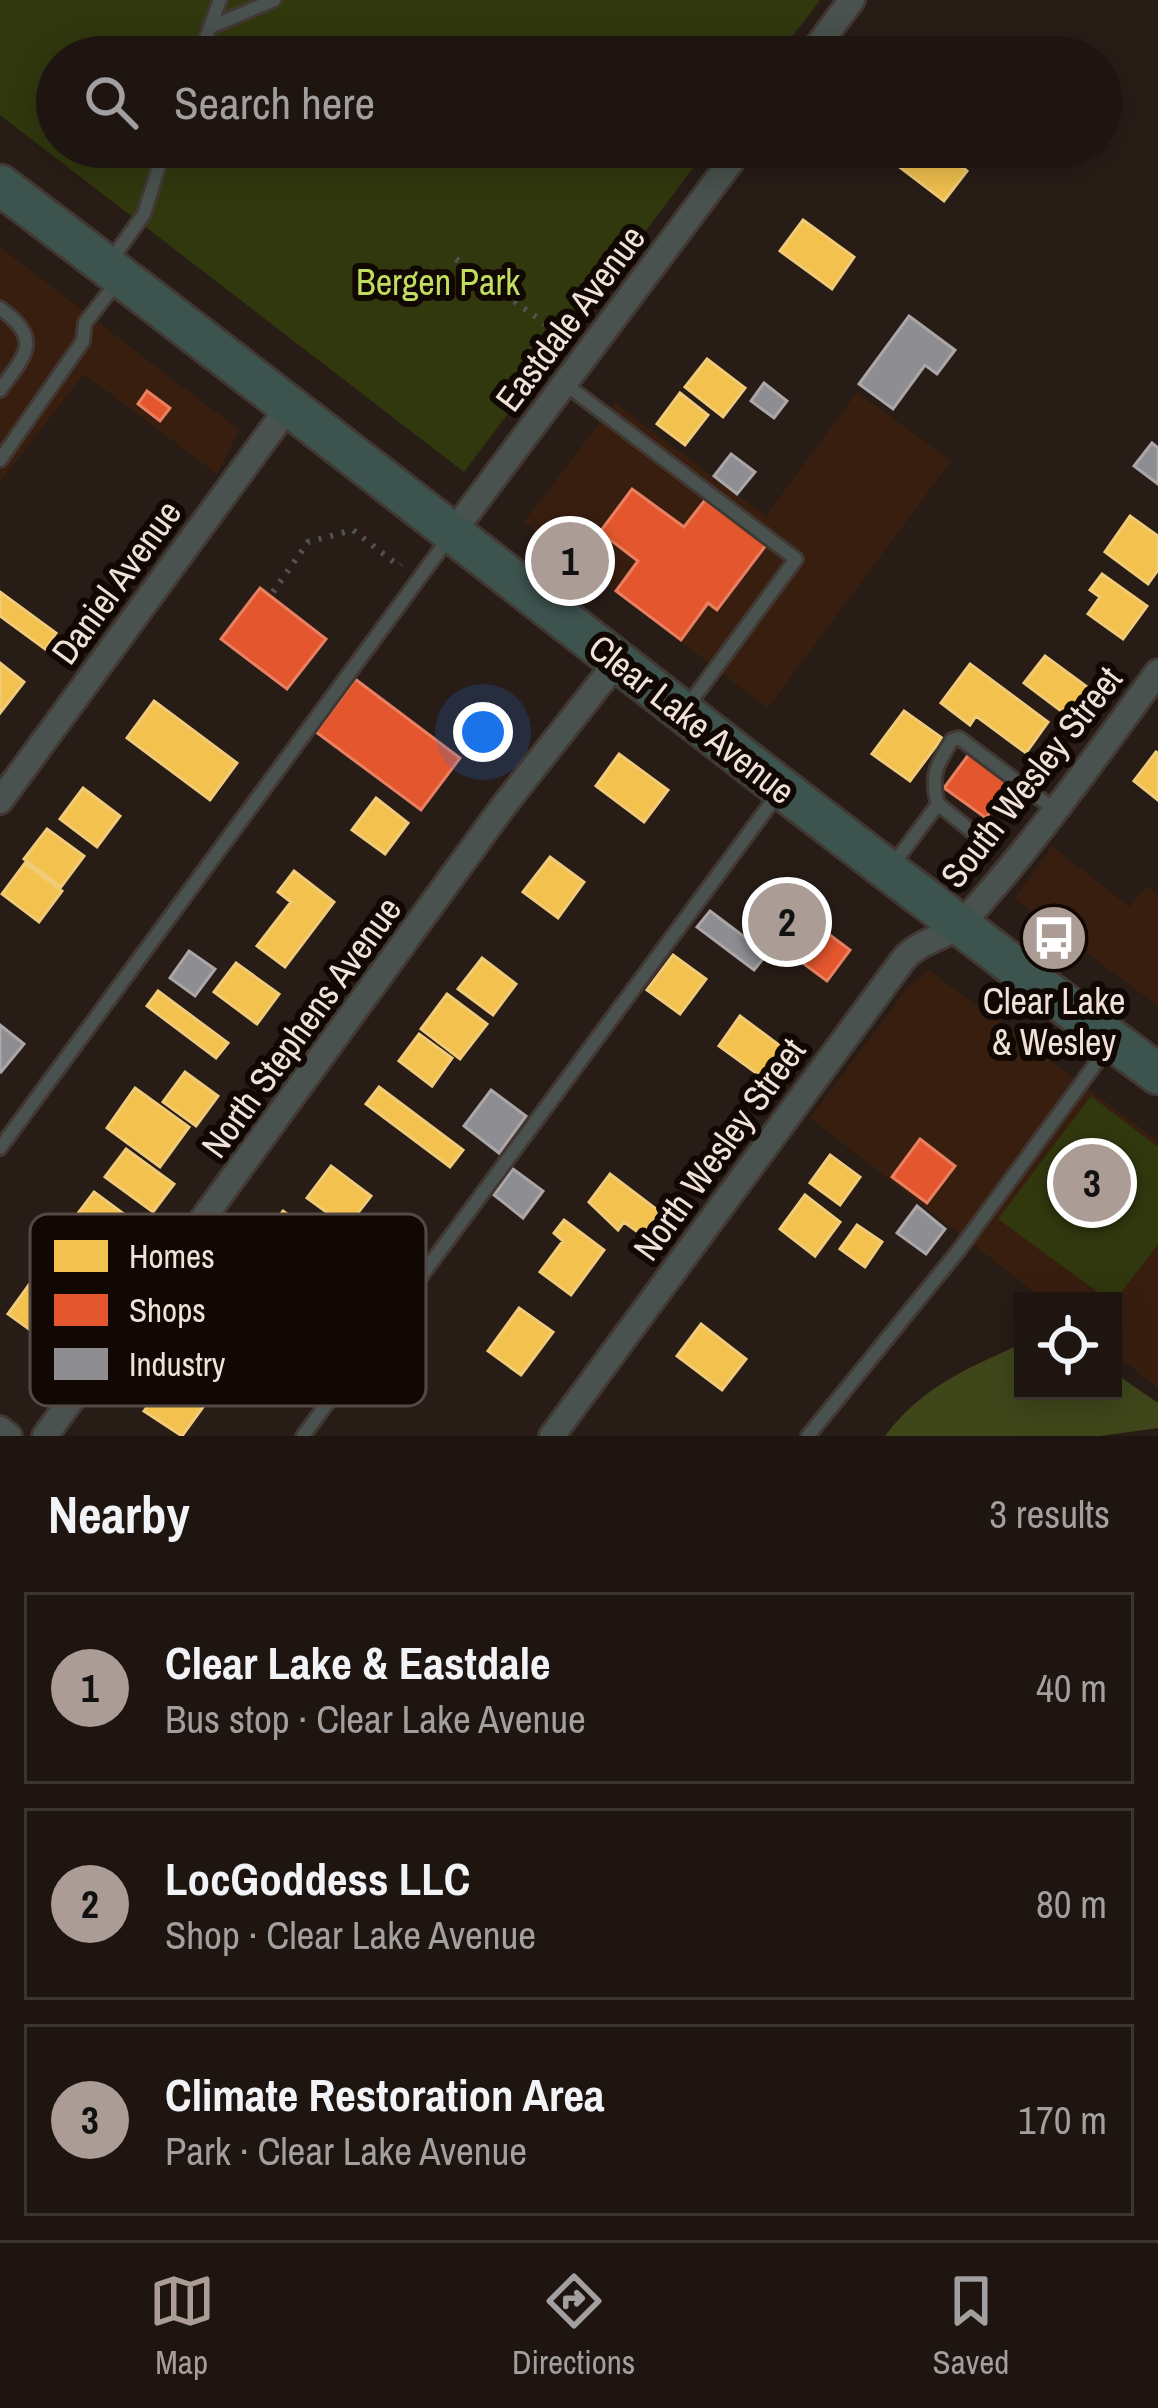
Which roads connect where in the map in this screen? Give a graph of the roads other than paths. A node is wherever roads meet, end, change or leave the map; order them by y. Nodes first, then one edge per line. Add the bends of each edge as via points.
1 (220, 0) edge
2 (274, 0) edge
3 (852, 0) edge
4 (213, 26) junction
5 (208, 36) edge
6 (825, 36) edge
7 (158, 168) edge
8 (726, 168) edge
9 (0, 185) edge
10 (114, 271) junction
11 (0, 308) edge
12 (565, 384) junction
13 (0, 390) edge
14 (290, 405) junction
15 (0, 460) edge
16 (454, 531) junction
17 (617, 662) junction
18 (1158, 672) edge
19 (683, 713) junction
20 (782, 789) junction
21 (0, 801) edge
22 (938, 804) junction
23 (1054, 810) junction
24 (984, 842) dead end
25 (889, 871) junction
26 (960, 926) junction
27 (1112, 1041) junction
28 (1158, 1075) edge
29 (0, 1148) edge
30 (207, 1214) edge
31 (426, 1269) edge
32 (67, 1406) edge
33 (324, 1406) edge
34 (0, 1429) edge
35 (9, 1436) edge
36 (45, 1436) edge
37 (302, 1436) edge
38 (552, 1436) edge
39 (808, 1436) edge

1 - 4 lane
2 - 4 lane
3 - 6 street
4 - 5 lane
7 - 10 lane
8 - 12 street, Eastdale Avenue
9 - 10 main road, Clear Lake Avenue
10 - 14 main road, Clear Lake Avenue
10 - 15 lane via 83,341
11 - 13 lane via 28,343
12 - 16 street, Eastdale Avenue
12 - 19 lane via 796,559
14 - 16 main road, Clear Lake Avenue
14 - 21 street, Daniel Avenue
16 - 17 main road, Clear Lake Avenue
16 - 29 lane
17 - 19 main road, Clear Lake Avenue
17 - 30 street, North Stephens Avenue
18 - 23 street, South Wesley Street
19 - 20 main road, Clear Lake Avenue
20 - 25 main road, Clear Lake Avenue
20 - 31 lane
22 - 23 lane via 934,768 959,738
22 - 24 lane
22 - 25 lane
23 - 26 street, South Wesley Street
25 - 26 main road, Clear Lake Avenue
26 - 27 main road, Clear Lake Avenue
26 - 38 street, North Wesley Street via 910,951
27 - 28 main road, Clear Lake Avenue
27 - 39 lane via 959,1250
32 - 36 street, North Stephens Avenue
33 - 37 lane
34 - 35 street

